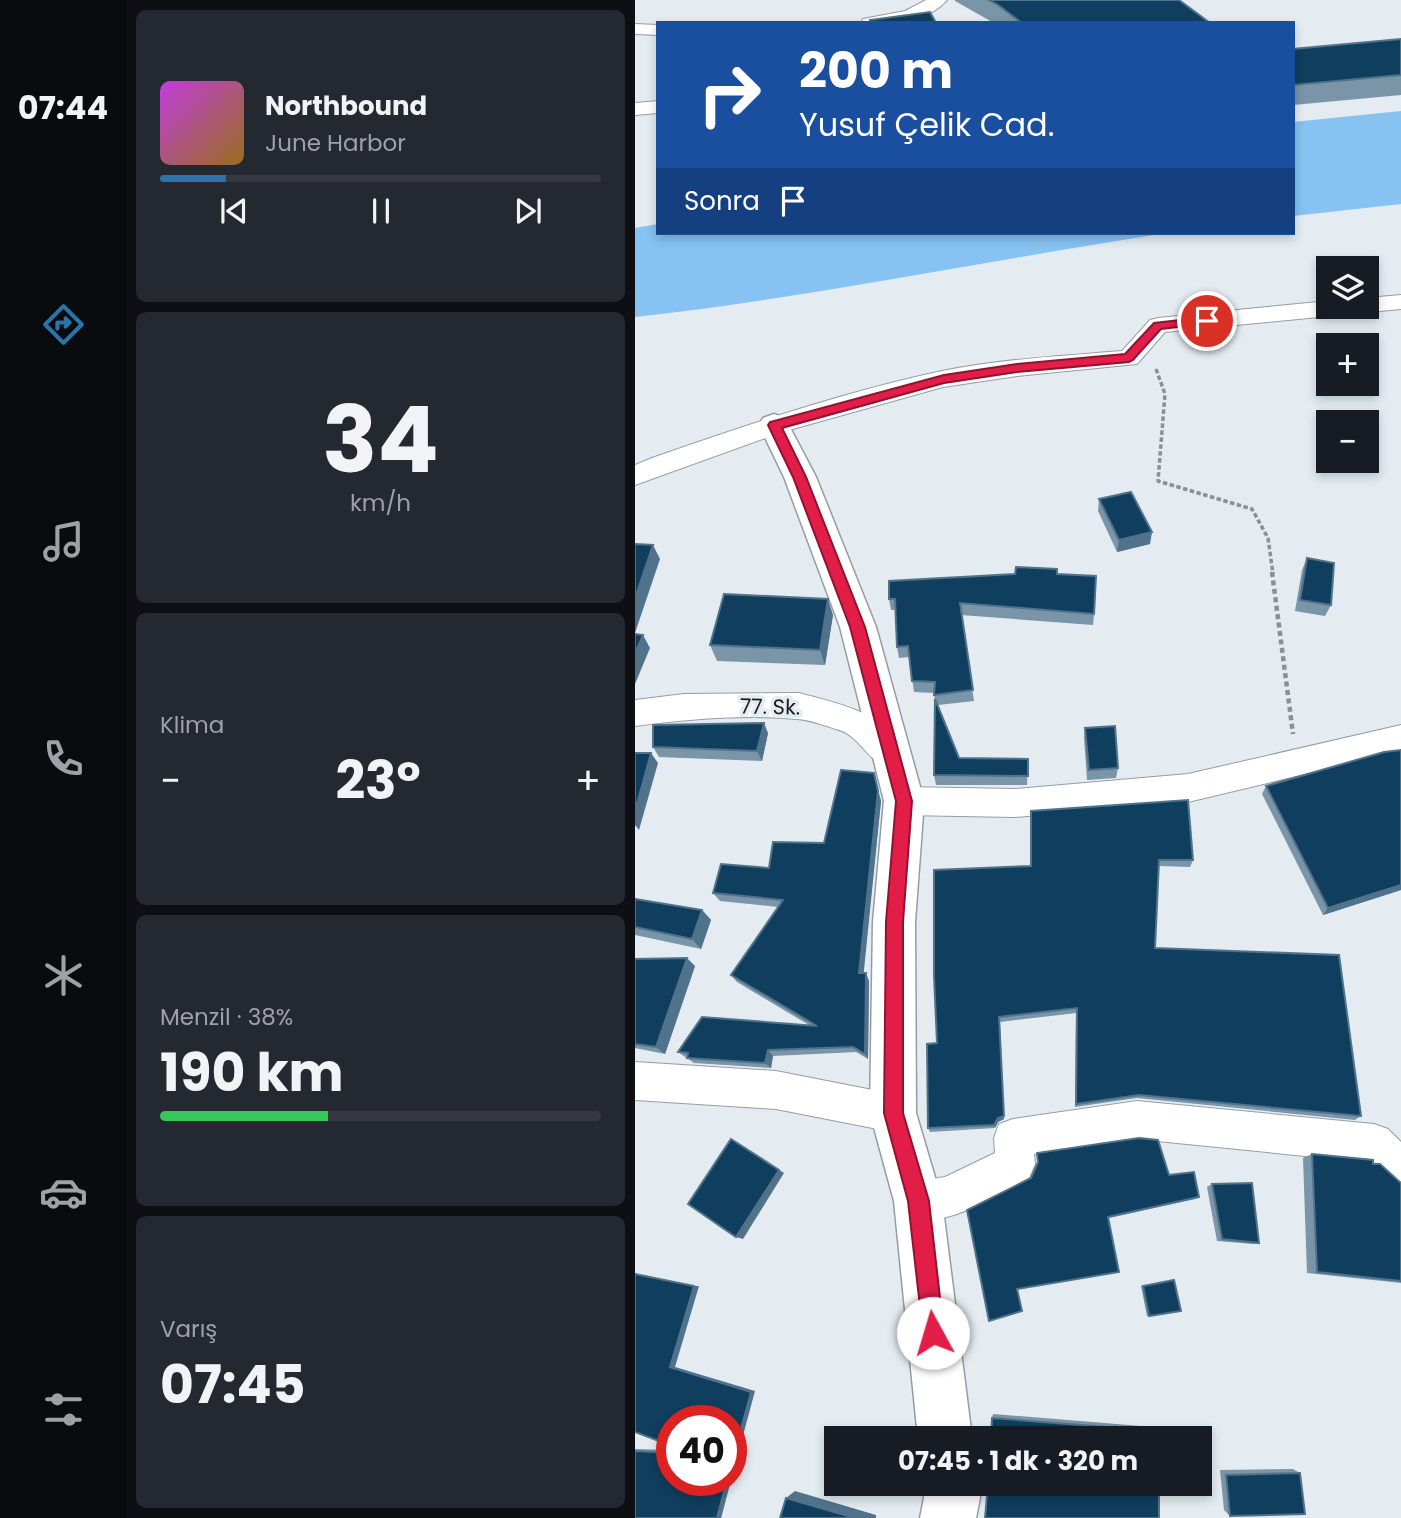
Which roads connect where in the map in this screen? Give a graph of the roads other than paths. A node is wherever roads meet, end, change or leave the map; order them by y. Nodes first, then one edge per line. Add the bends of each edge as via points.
1 (939, 0) edge
2 (879, 21) edge
3 (635, 29) edge
4 (656, 30) edge
5 (656, 107) edge
6 (635, 109) edge
7 (1401, 302) edge
8 (1379, 304) edge
9 (1316, 310) edge
10 (774, 425) junction
11 (635, 476) edge
12 (635, 713) edge
13 (1401, 738) edge
14 (890, 753) junction
15 (904, 801) junction
16 (635, 1081) edge
17 (893, 1113) junction
18 (1401, 1170) edge
19 (919, 1201) junction
20 (944, 1426) edge
21 (952, 1496) edge
22 (948, 1518) edge

1 - 2 street via 910,15
3 - 4 street
5 - 6 street
7 - 8 street
9 - 10 street via 1158,326 1129,358 944,379
10 - 11 street
10 - 14 street via 800,477 857,627
12 - 14 street, 77. Sk. via 685,707 799,706 855,721
13 - 15 street via 1188,788 1015,803
14 - 15 street
15 - 17 street via 894,922
16 - 17 street via 776,1090
17 - 19 street
18 - 19 street via 1374,1143 1137,1120 1013,1138 1015,1164 948,1197
19 - 20 street
21 - 22 street

